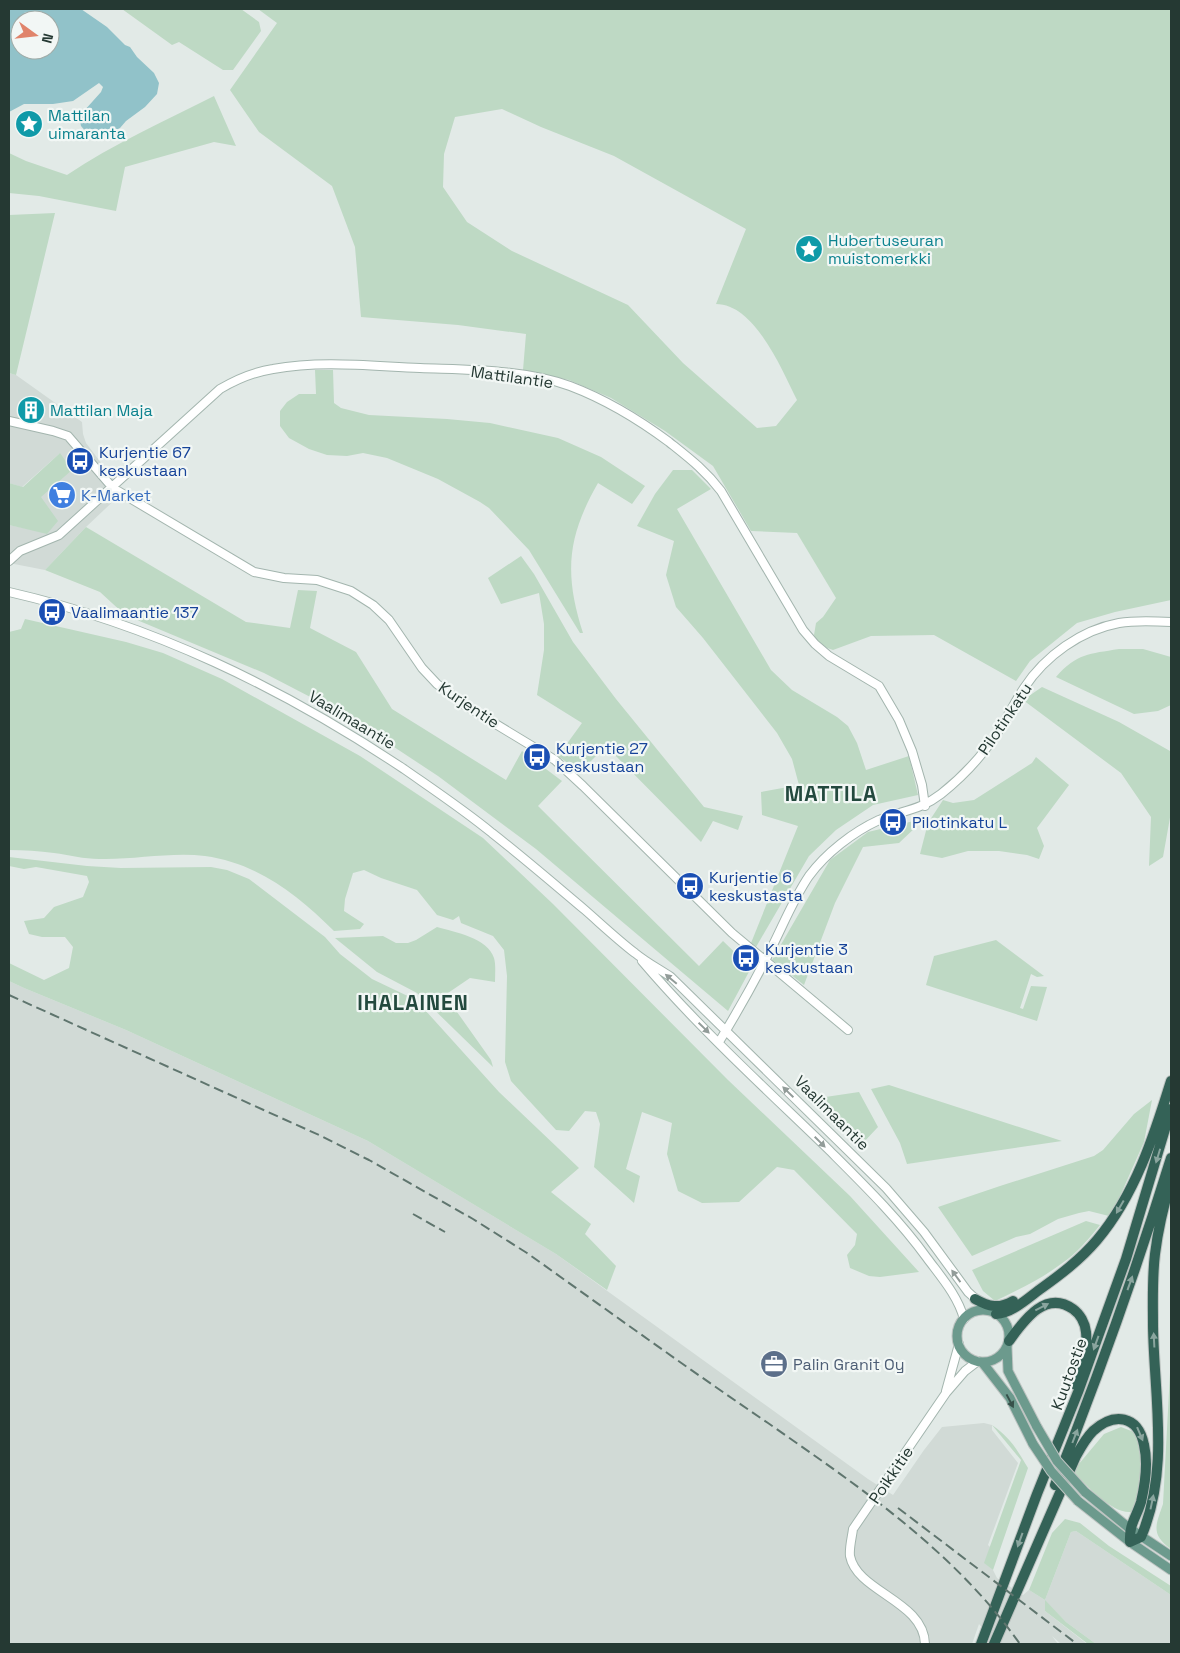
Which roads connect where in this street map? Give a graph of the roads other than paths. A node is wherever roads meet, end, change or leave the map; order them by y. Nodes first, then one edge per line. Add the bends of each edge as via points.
1 (9, 421) edge
2 (112, 487) junction
3 (9, 561) edge
4 (9, 592) edge
5 (1171, 622) edge
6 (925, 806) junction
7 (636, 954) junction
8 (765, 961) junction
9 (848, 1030) dead end
10 (726, 1031) junction
11 (720, 1042) junction
12 (1171, 1081) edge
13 (1171, 1109) edge
14 (1171, 1158) edge
15 (1171, 1180) edge
16 (1089, 1250) junction
17 (975, 1299) junction
18 (993, 1313) junction
19 (964, 1319) junction
20 (959, 1344) junction
21 (1008, 1344) junction
22 (980, 1362) junction
23 (946, 1393) junction
24 (1037, 1494) junction
25 (1129, 1528) junction
26 (1141, 1537) junction
27 (1130, 1542) junction
28 (1171, 1556) edge
29 (1171, 1570) edge
30 (925, 1644) edge
31 (982, 1644) edge
32 (993, 1644) edge

1 - 2 street, Kurjentie via 68,436
2 - 3 street, Mattilantie via 59,536 20,551
2 - 6 street, Mattilantie via 220,389 252,373 296,366 346,365 504,373 568,385 615,405 708,474 803,630 830,656 879,686 900,720 912,751
2 - 8 street, Kurjentie via 254,572 317,580 351,591 373,605 389,620 437,684 466,706 555,760 710,912
4 - 7 street, Vaalimaantie via 105,619 186,648 260,683 354,736 492,832
5 - 6 street, Pilotinkatu via 1117,624 1096,630 1063,647 1025,687 981,756
6 - 8 street, Pilotinkatu via 880,820 856,833 830,854 809,876
10 -> 7 street, Vaalimaantie via 670,977
7 -> 11 street, Vaalimaantie
8 - 9 street, Kurjentie
8 - 10 street, Pilotinkatu
10 - 11 street, Pilotinkatu
17 -> 10 street, Vaalimaantie via 886,1188
11 -> 19 street, Vaalimaantie via 876,1197 914,1240 960,1306
12 -> 16 highway via 1159,1121 1133,1183 1110,1224
13 -> 24 highway, Kuutostie via 1126,1259
32 -> 14 highway, Kuutostie via 1097,1375
26 -> 15 highway via 1150,1512 1157,1472 1155,1256
16 - 17 highway via 1008,1304 989,1306
16 - 18 highway via 1036,1293 1010,1310
17 - 18 street, Vaalimaantie
18 - 19 main road via 979,1311
18 - 21 main road via 1007,1326
19 - 20 main road via 959,1329
20 - 22 main road via 966,1355
20 - 23 street, Poikkitie
21 - 22 main road via 998,1357
21 -> 24 highway via 1029,1316 1050,1303 1072,1308 1085,1326 1086,1345
21 - 25 main road, bridge via 1008,1371 1057,1461 1085,1492
22 - 23 street, Poikkitie via 965,1371
22 -> 27 main road, bridge via 1010,1398 1032,1444 1050,1471 1078,1501
23 - 30 street, Poikkitie via 853,1529 850,1554 860,1574 915,1619 925,1637
24 -> 31 highway, Kuutostie
25 - 26 main road
25 - 27 highway
32 -> 25 highway via 1076,1456 1092,1432 1114,1419 1125,1419 1134,1424 1145,1446 1141,1501
26 - 27 highway
26 - 28 main road
27 - 29 main road

